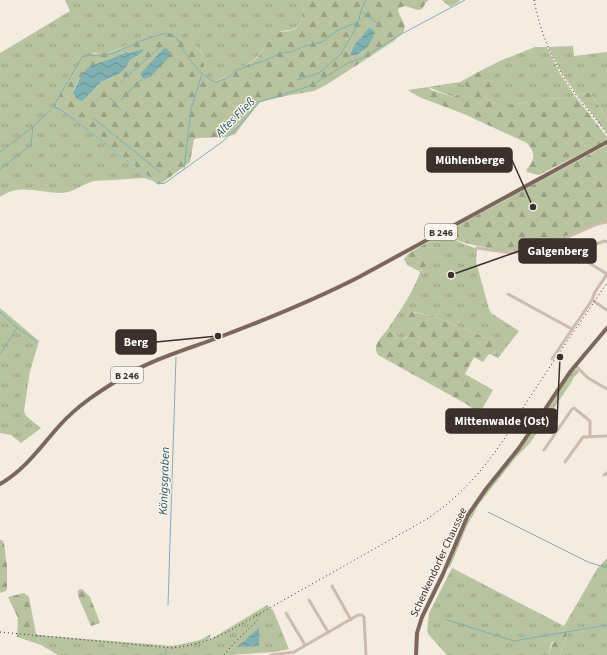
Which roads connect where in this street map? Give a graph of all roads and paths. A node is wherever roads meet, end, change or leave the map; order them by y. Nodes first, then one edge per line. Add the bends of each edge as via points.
1 (607, 142) edge
2 (607, 222) edge
3 (607, 242) edge
4 (477, 248) dead end
5 (565, 248) dead end
6 (580, 258) junction
7 (607, 274) edge
8 (508, 294) dead end
9 (592, 300) junction
10 (607, 310) edge
11 (607, 328) edge
12 (572, 330) junction
13 (552, 359) dead end
14 (575, 365) junction
15 (607, 389) edge
16 (590, 436) junction
17 (607, 436) edge
18 (544, 450) dead end
19 (565, 462) dead end
20 (0, 484) edge
21 (332, 586) dead end
22 (309, 600) dead end
23 (286, 613) dead end
24 (351, 620) junction
25 (328, 632) junction
26 (305, 645) junction
27 (294, 654) edge
28 (271, 655) edge
29 (366, 655) edge
30 (416, 655) edge

1 - 20 main road, B 246 via 359,277 281,312 149,363 82,405 65,420 22,469
2 - 4 street via 537,250 512,253
3 - 6 street via 586,247
5 - 6 street
6 - 7 street
7 - 9 street
8 - 12 street
9 - 10 street
9 - 12 street
11 - 14 main road, Schenkendorfer Chaussee
12 - 13 street
14 - 15 street via 588,378
14 - 30 main road, Schenkendorfer Chaussee via 519,448 468,515 422,617 417,633
16 - 17 street
16 - 18 street via 590,420 574,408
16 - 19 street via 581,439
21 - 24 street
22 - 25 street
23 - 26 street
24 - 25 street
24 - 29 street via 358,615 364,617
25 - 26 street
26 - 27 street
27 - 28 street

